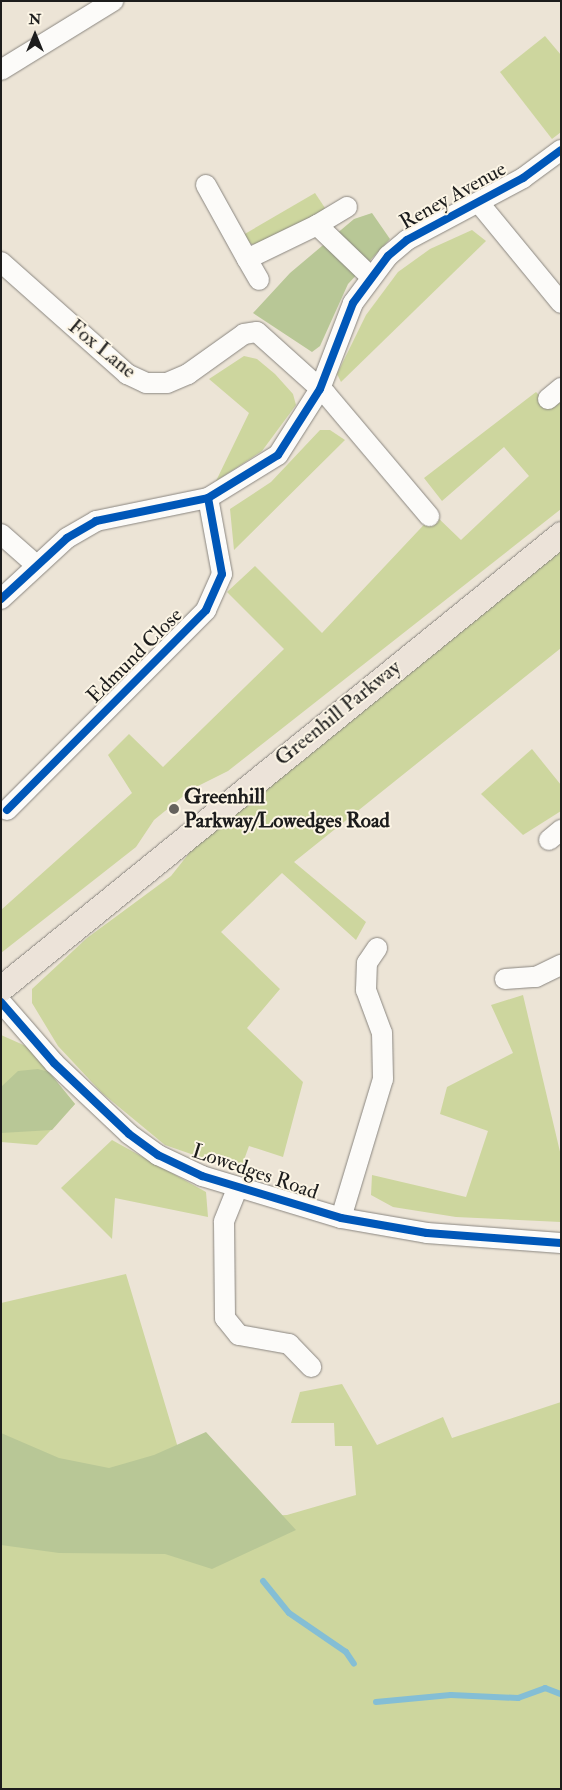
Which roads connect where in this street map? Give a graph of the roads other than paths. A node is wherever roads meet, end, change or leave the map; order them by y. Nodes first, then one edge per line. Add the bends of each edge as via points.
1 (113, 1) edge
2 (1, 70) edge
3 (561, 150) edge
4 (206, 185) dead end
5 (479, 203) junction
6 (347, 207) dead end
7 (317, 225) junction
8 (247, 260) junction
9 (1, 262) edge
10 (371, 277) junction
11 (258, 280) dead end
12 (561, 303) edge
13 (320, 389) junction
14 (208, 498) junction
15 (428, 516) dead end
16 (1, 534) edge
17 (561, 534) edge
18 (35, 564) junction
19 (1, 599) edge
20 (7, 810) dead end
21 (377, 948) dead end
22 (561, 965) edge
23 (505, 979) dead end
24 (1, 988) edge
25 (1, 1002) edge
26 (237, 1189) junction
27 (340, 1218) junction
28 (561, 1243) edge
29 (311, 1366) dead end

1 - 2 street
3 - 5 street, Reney Avenue
4 - 8 street
5 - 10 street, Reney Avenue via 407,240
5 - 12 street, Reney Avenue
6 - 7 street
7 - 8 street
7 - 10 street
8 - 11 street
9 - 13 street, Fox Lane via 127,374 146,383 167,383 188,374 244,334 256,332
10 - 13 street, Reney Avenue via 353,304
13 - 14 street, Reney Avenue via 278,455
13 - 15 street, Fox Lane
14 - 18 street, Reney Avenue via 96,521
14 - 20 street, Edmund Close via 222,574 206,610
16 - 18 street
17 - 24 main road, Greenhill Parkway
18 - 19 street, Reney Avenue
21 - 27 street, Lowedges Road via 368,963 366,990 382,1032 383,1079
22 - 23 street via 536,978
25 - 26 street, Lowedges Road via 54,1063 129,1134 158,1155
26 - 27 street, Lowedges Road
26 - 29 street, Lowedges Road via 224,1222 225,1318 239,1335 289,1344
27 - 28 street, Lowedges Road via 435,1234

